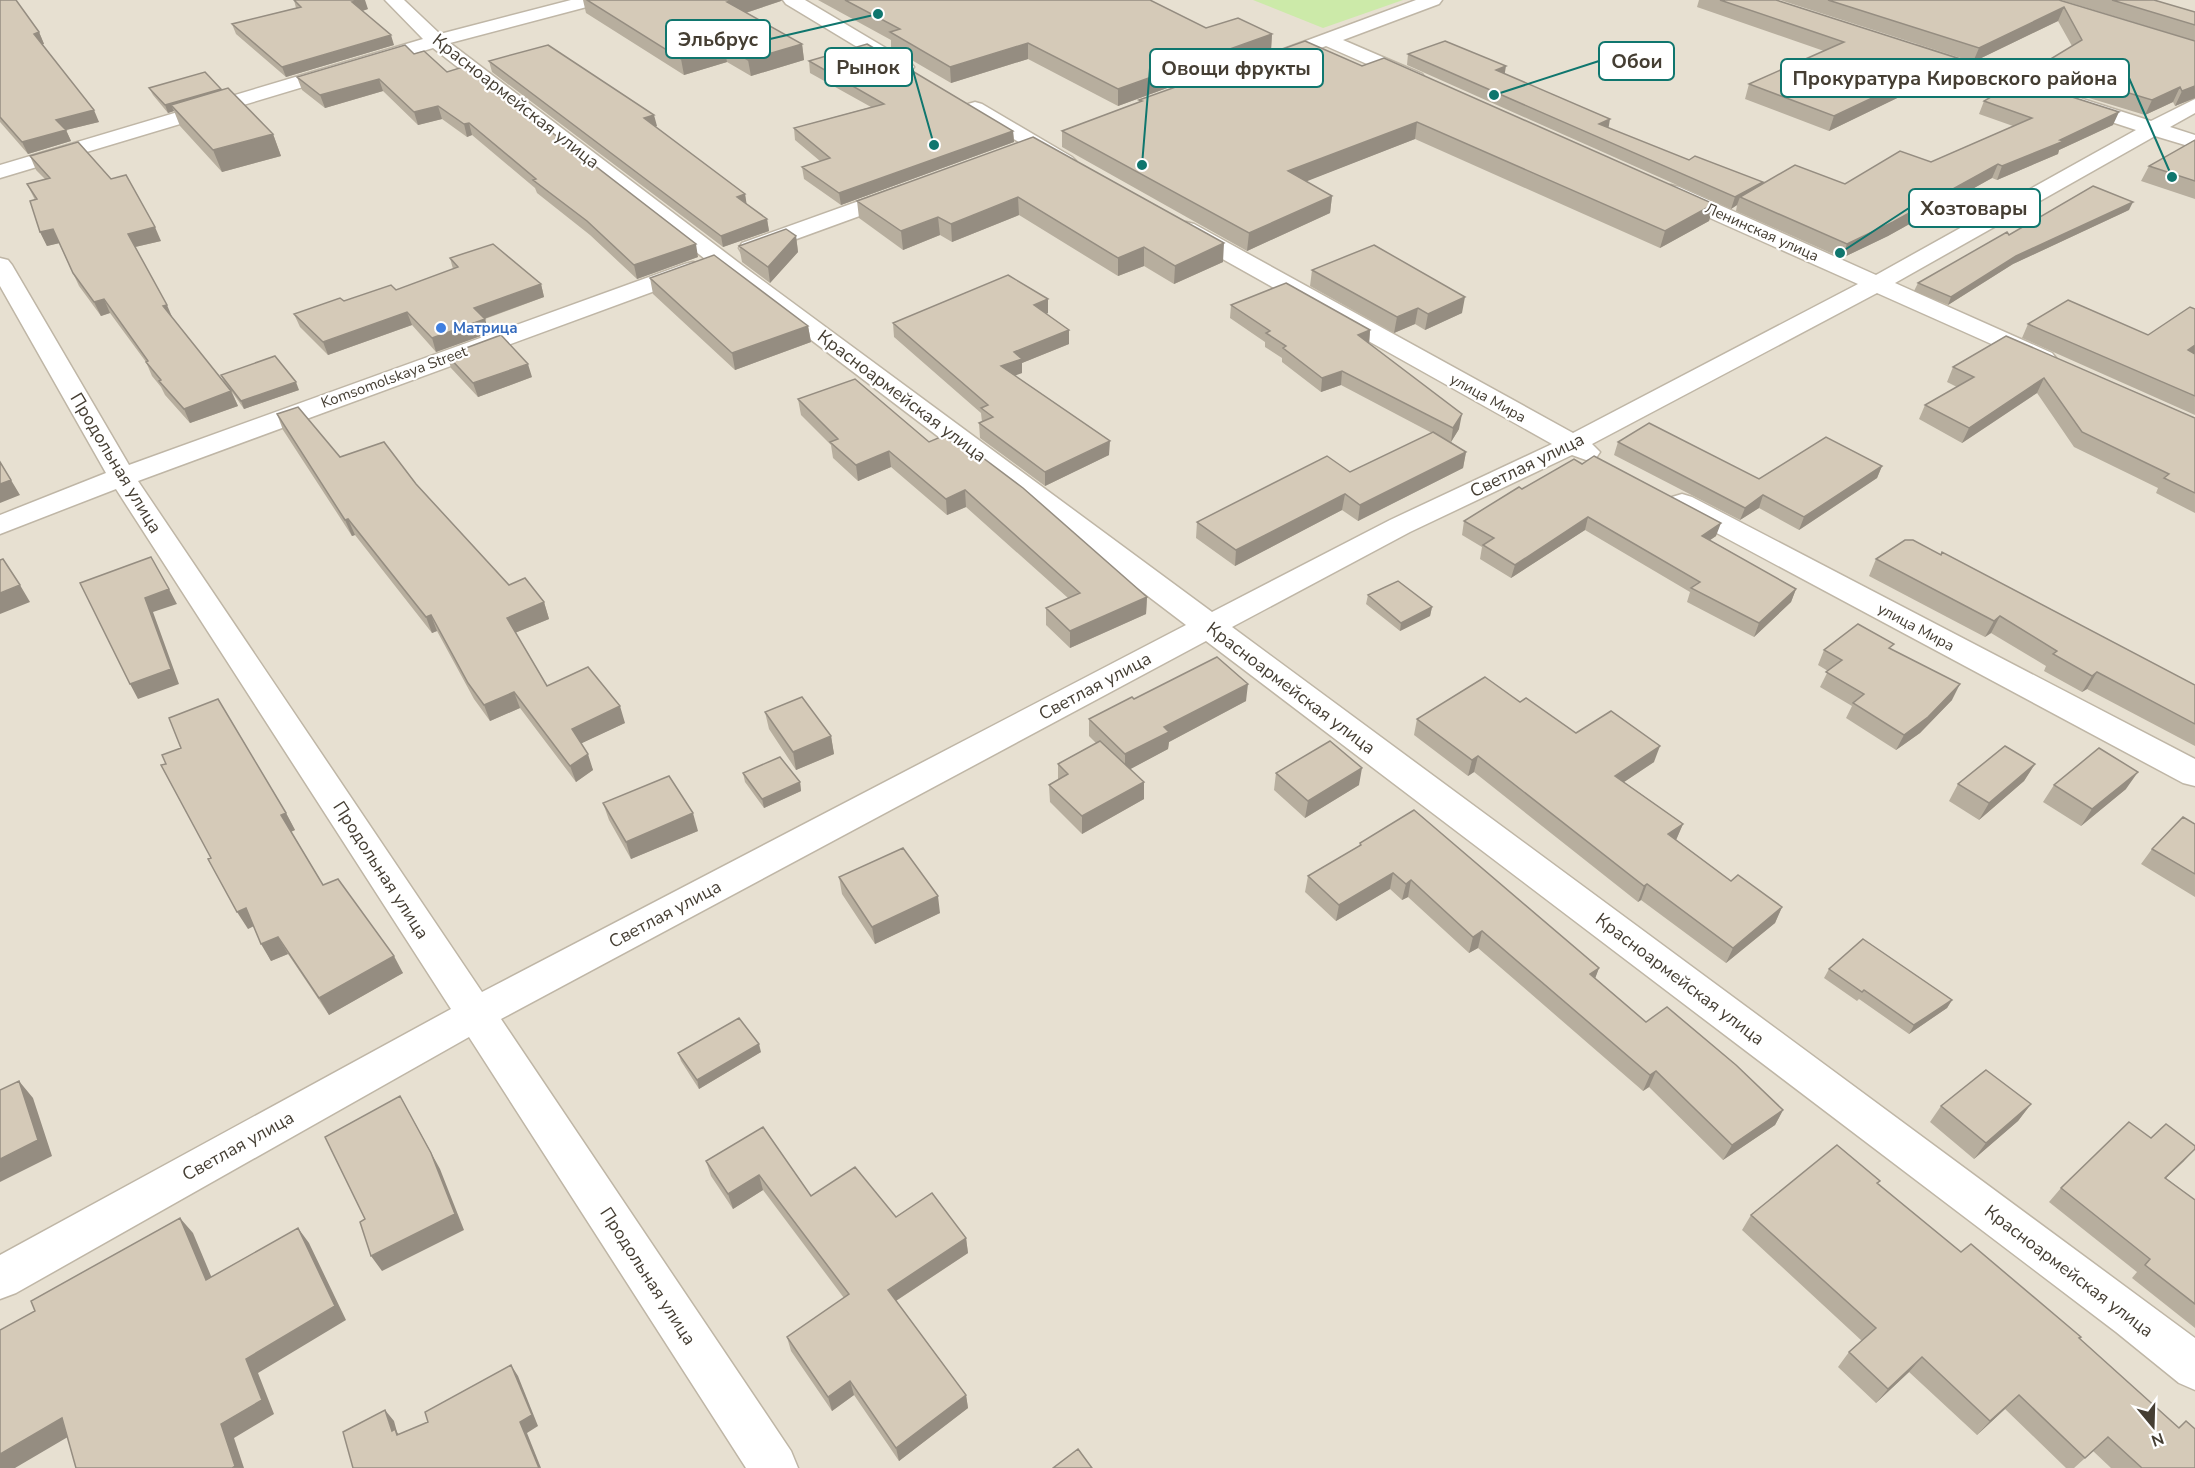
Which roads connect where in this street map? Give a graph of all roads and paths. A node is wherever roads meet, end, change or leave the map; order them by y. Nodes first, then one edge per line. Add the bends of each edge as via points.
1 (394, 0) edge
2 (592, 0) edge
3 (792, 0) edge
4 (1433, 0) edge
5 (1328, 40) junction
6 (436, 41) junction
7 (1892, 44) edge
8 (1249, 68) edge
9 (923, 78) edge
10 (1439, 89) edge
11 (954, 96) edge
12 (2195, 105) edge
13 (2154, 128) junction
14 (2195, 142) edge
15 (0, 172) edge
16 (1086, 173) edge
17 (1653, 184) edge
18 (922, 185) edge
19 (1169, 219) edge
20 (719, 259) junction
21 (0, 265) edge
22 (1878, 284) junction
23 (2064, 367) edge
24 (1571, 445) junction
25 (1603, 461) edge
26 (122, 477) junction
27 (1656, 489) edge
28 (0, 525) edge
29 (1209, 626) junction
30 (2195, 774) edge
31 (476, 1014) junction
32 (0, 1278) edge
33 (2195, 1367) edge
34 (774, 1468) edge

1 - 6 street, Красноармейская улица
2 - 6 street
3 - 9 street
4 - 5 street
5 - 8 street
5 - 10 street
6 - 15 street
6 - 20 street, Красноармейская улица
7 - 13 street
11 - 16 street
12 - 13 street, Светлая улица
13 - 14 street
13 - 22 street, Светлая улица
17 - 22 street, Ленинская улица
18 - 20 street, Komsomolskaya Street
19 - 24 street, улица Мира
20 - 26 street, Komsomolskaya Street
20 - 29 street, Красноармейская улица
21 - 26 street, Продольная улица
22 - 23 street, Ленинская улица
22 - 24 street, Светлая улица
24 - 25 street, улица Мира
24 - 29 street, Светлая улица via 1400,526
26 - 28 street, Komsomolskaya Street
26 - 31 street, Продольная улица
27 - 30 street, улица Мира
29 - 31 street, Светлая улица
29 - 33 street, Красноармейская улица
31 - 32 street, Светлая улица
31 - 34 street, Продольная улица

